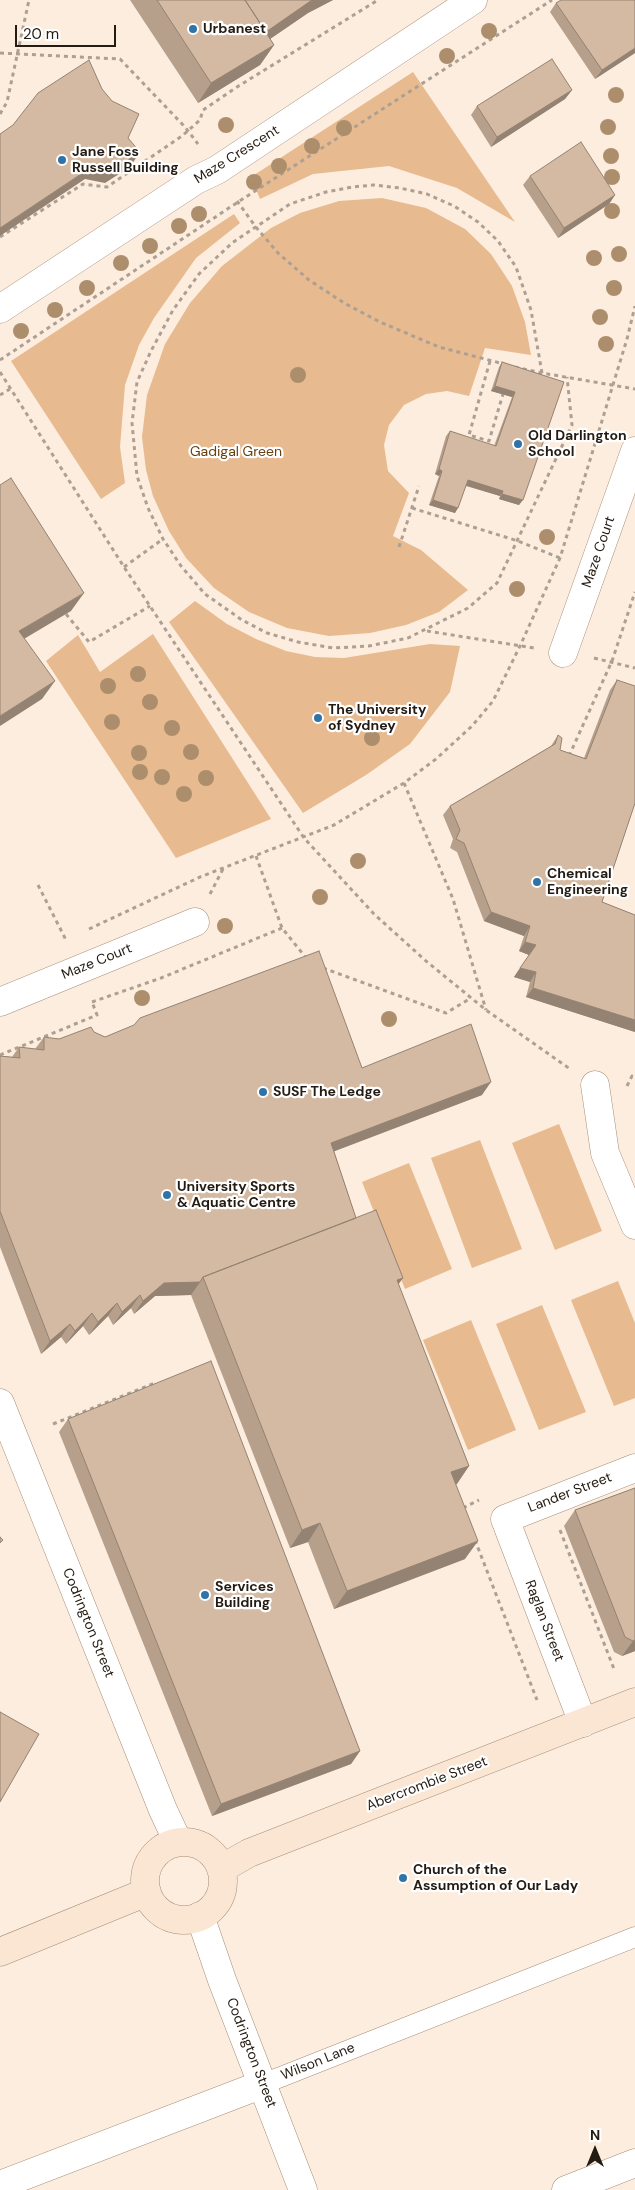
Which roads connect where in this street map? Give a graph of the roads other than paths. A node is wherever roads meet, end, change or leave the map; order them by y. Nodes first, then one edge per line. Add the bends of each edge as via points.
1 (473, 0) edge
2 (0, 309) edge
3 (635, 451) edge
4 (564, 653) dead end
5 (195, 922) dead end
6 (0, 1002) edge
7 (595, 1085) road end
8 (635, 1225) edge
9 (0, 1403) edge
10 (635, 1468) edge
11 (505, 1518) joint
12 (635, 1702) edge
13 (583, 1723) junction
14 (178, 1842) junction
15 (221, 1869) junction
16 (146, 1892) junction
17 (200, 1916) junction
18 (635, 1937) edge
19 (0, 1952) edge
20 (263, 2084) junction
21 (635, 2163) edge
22 (0, 2185) edge
23 (303, 2190) edge
24 (566, 2190) edge

1 - 2 street, Maze Crescent
3 - 4 street, Maze Court
5 - 6 street, Maze Court
7 - 8 street via 605,1153
9 - 14 street, Codrington Street
10 - 11 street, Lander Street
11 - 13 street, Raglan Street
12 - 13 street, Abercrombie Street
13 - 15 street, Abercrombie Street via 249,1853
14 - 15 street via 204,1848 216,1858
14 - 16 street via 158,1851 151,1860 146,1870
15 - 17 street via 221,1890 210,1910
16 - 17 street via 157,1908 174,1919
16 - 19 street
17 - 20 street, Codrington Street
18 - 20 lane, Wilson Lane
20 - 22 street, Wilson Lane
20 - 23 street, Codrington Street
21 - 24 street

